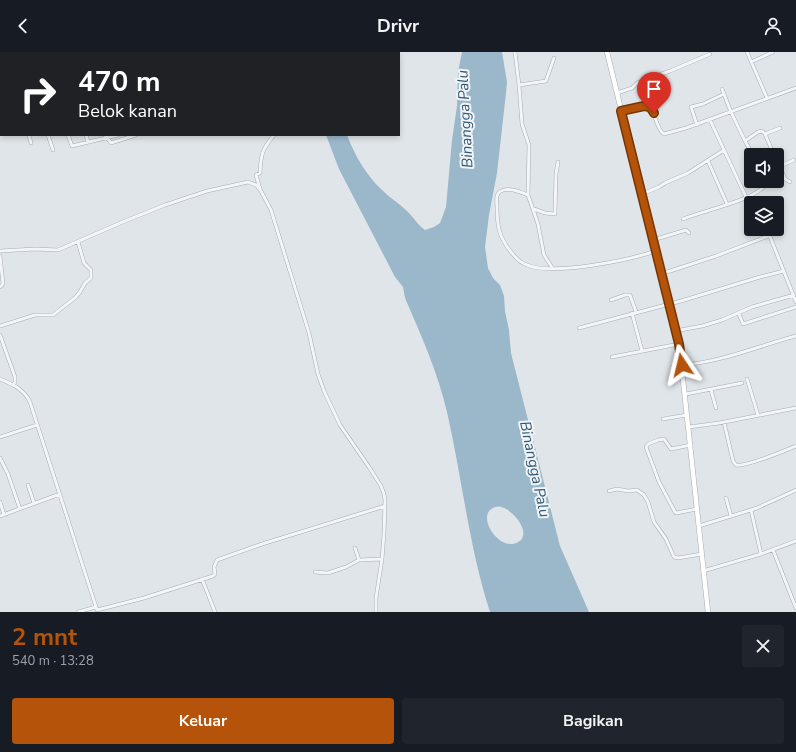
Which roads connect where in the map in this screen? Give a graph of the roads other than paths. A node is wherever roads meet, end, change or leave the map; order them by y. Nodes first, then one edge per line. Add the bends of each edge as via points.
1 (515, 52) edge
2 (607, 52) edge
3 (747, 52) edge
4 (773, 52) edge
5 (710, 54) dead end
6 (554, 58) dead end
7 (751, 62) junction
8 (519, 85) junction
9 (796, 88) edge
10 (722, 90) dead end
11 (617, 93) junction
12 (724, 94) junction
13 (767, 98) junction
14 (621, 111) junction
15 (731, 112) junction
16 (710, 120) junction
17 (697, 125) junction
18 (780, 128) dead end
19 (765, 134) junction
20 (29, 136) edge
21 (48, 136) edge
22 (68, 136) edge
23 (86, 136) edge
24 (106, 136) edge
25 (133, 136) edge
26 (273, 136) edge
27 (745, 141) junction
28 (88, 142) junction
29 (31, 143) dead end
30 (749, 148) edge
31 (771, 148) edge
32 (53, 150) dead end
33 (724, 150) junction
34 (794, 160) dead end
35 (708, 161) junction
36 (558, 162) dead end
37 (784, 164) edge
38 (784, 176) edge
39 (790, 182) dead end
40 (762, 188) edge
41 (261, 191) junction
42 (642, 194) junction
43 (528, 195) junction
44 (746, 196) edge
45 (748, 196) edge
46 (744, 198) edge
47 (727, 204) junction
48 (534, 209) junction
49 (683, 219) dead end
50 (689, 233) dead end
51 (768, 236) joint
52 (653, 240) junction
53 (78, 242) junction
54 (0, 251) edge
55 (656, 251) junction
56 (0, 256) edge
57 (553, 269) junction
58 (784, 271) junction
59 (662, 274) junction
60 (0, 287) edge
61 (794, 295) junction
62 (611, 300) dead end
63 (796, 302) edge
64 (668, 304) junction
65 (796, 307) edge
66 (636, 312) junction
67 (632, 313) junction
68 (739, 314) junction
69 (0, 326) edge
70 (579, 328) dead end
71 (675, 331) junction
72 (0, 335) edge
73 (796, 336) edge
74 (679, 344) junction
75 (642, 351) junction
76 (612, 357) dead end
77 (682, 365) junction
78 (747, 378) dead end
79 (0, 379) edge
80 (742, 384) dead end
81 (13, 385) junction
82 (711, 390) junction
83 (686, 394) junction
84 (716, 408) dead end
85 (796, 408) edge
86 (688, 415) junction
87 (758, 415) junction
88 (664, 419) dead end
89 (724, 422) junction
90 (37, 425) junction
91 (689, 427) junction
92 (0, 437) edge
93 (691, 445) junction
94 (796, 446) edge
95 (0, 458) edge
96 (28, 485) dead end
97 (796, 490) edge
98 (609, 491) dead end
99 (60, 494) junction
100 (726, 498) dead end
101 (0, 502) edge
102 (34, 504) junction
103 (385, 506) junction
104 (20, 509) junction
105 (697, 509) junction
106 (751, 510) junction
107 (2, 515) edge
108 (731, 516) junction
109 (699, 526) junction
110 (796, 541) edge
111 (356, 548) dead end
112 (773, 550) junction
113 (702, 554) junction
114 (761, 554) junction
115 (382, 559) junction
116 (359, 560) junction
117 (703, 571) junction
118 (315, 572) dead end
119 (202, 579) junction
120 (796, 608) edge
121 (97, 610) edge
122 (78, 612) edge
123 (214, 612) edge
124 (376, 612) edge
125 (708, 612) edge

1 - 8 street
2 - 11 main road
3 - 7 street
4 - 7 street
5 - 11 street
6 - 8 street via 546,81
7 - 13 street
8 - 43 street via 522,124 529,145
9 - 13 street
10 - 12 street
11 - 14 main road
12 - 15 street
12 - 17 street via 691,107
13 - 15 street
14 - 17 street via 650,107 660,131 664,134
14 - 42 main road
15 - 16 street
15 - 27 street
16 - 17 street
16 - 33 street
18 - 19 street
19 - 27 street via 760,131
19 - 31 street
20 - 29 street
21 - 32 street
22 - 28 street via 72,146
23 - 28 street
24 - 25 street via 111,143
24 - 28 street
26 - 41 street via 262,152 260,173 256,175
27 - 30 street
33 - 35 street
33 - 44 street
34 - 37 street
35 - 42 street
35 - 47 street
36 - 48 street via 556,214
38 - 39 street
40 - 45 street
41 - 53 street via 256,185 248,182 207,191 97,232
41 - 103 street via 271,210 291,272 324,391 340,425 381,486
42 - 52 main road
43 - 48 street
43 - 57 street via 514,190 502,190 497,194 500,236 506,247 523,263
46 - 47 street
47 - 49 street
48 - 57 street via 544,255
50 - 52 street via 686,230
51 - 58 street
51 - 59 street
52 - 55 main road
53 - 54 street via 58,250
53 - 69 street via 84,263 92,275 76,297 53,315 35,315
55 - 57 street via 580,267
55 - 59 main road
56 - 60 street via 3,279 3,285
58 - 61 street
58 - 64 street
59 - 64 main road
61 - 63 street
61 - 68 street via 752,307
62 - 66 street via 630,295
64 - 66 street
64 - 71 main road
65 - 68 street via 743,324
66 - 67 street
67 - 70 street
67 - 75 street
68 - 71 street via 702,326
71 - 74 main road
72 - 81 street via 15,377
73 - 77 street via 722,359
74 - 75 street
74 - 77 main road
75 - 76 street
77 - 83 main road
78 - 87 street
79 - 81 street
80 - 82 street
81 - 90 street via 26,395
82 - 83 street
82 - 84 street
83 - 86 main road
85 - 87 street
86 - 88 street
86 - 91 main road
87 - 89 street
89 - 91 street
89 - 94 street via 736,465 740,466
90 - 92 street
90 - 99 street
91 - 93 main road
93 - 105 main road
93 - 105 street via 671,448 664,439 661,439 646,447 659,482 675,512
95 - 104 street
96 - 102 street
97 - 106 street
98 - 113 street via 637,490 644,495 653,519 674,557
99 - 102 street
99 - 121 street
100 - 108 street
101 - 107 street
102 - 104 street
103 - 115 street
103 - 119 street via 217,560 214,574
104 - 107 street
105 - 109 main road
106 - 108 street
106 - 114 street
108 - 109 street
109 - 113 main road
110 - 112 street
111 - 116 street
112 - 114 street
112 - 120 street
113 - 117 main road
114 - 117 street
115 - 116 street
115 - 124 street
116 - 118 street via 328,573
117 - 125 main road
119 - 121 street
119 - 123 street
121 - 122 street

